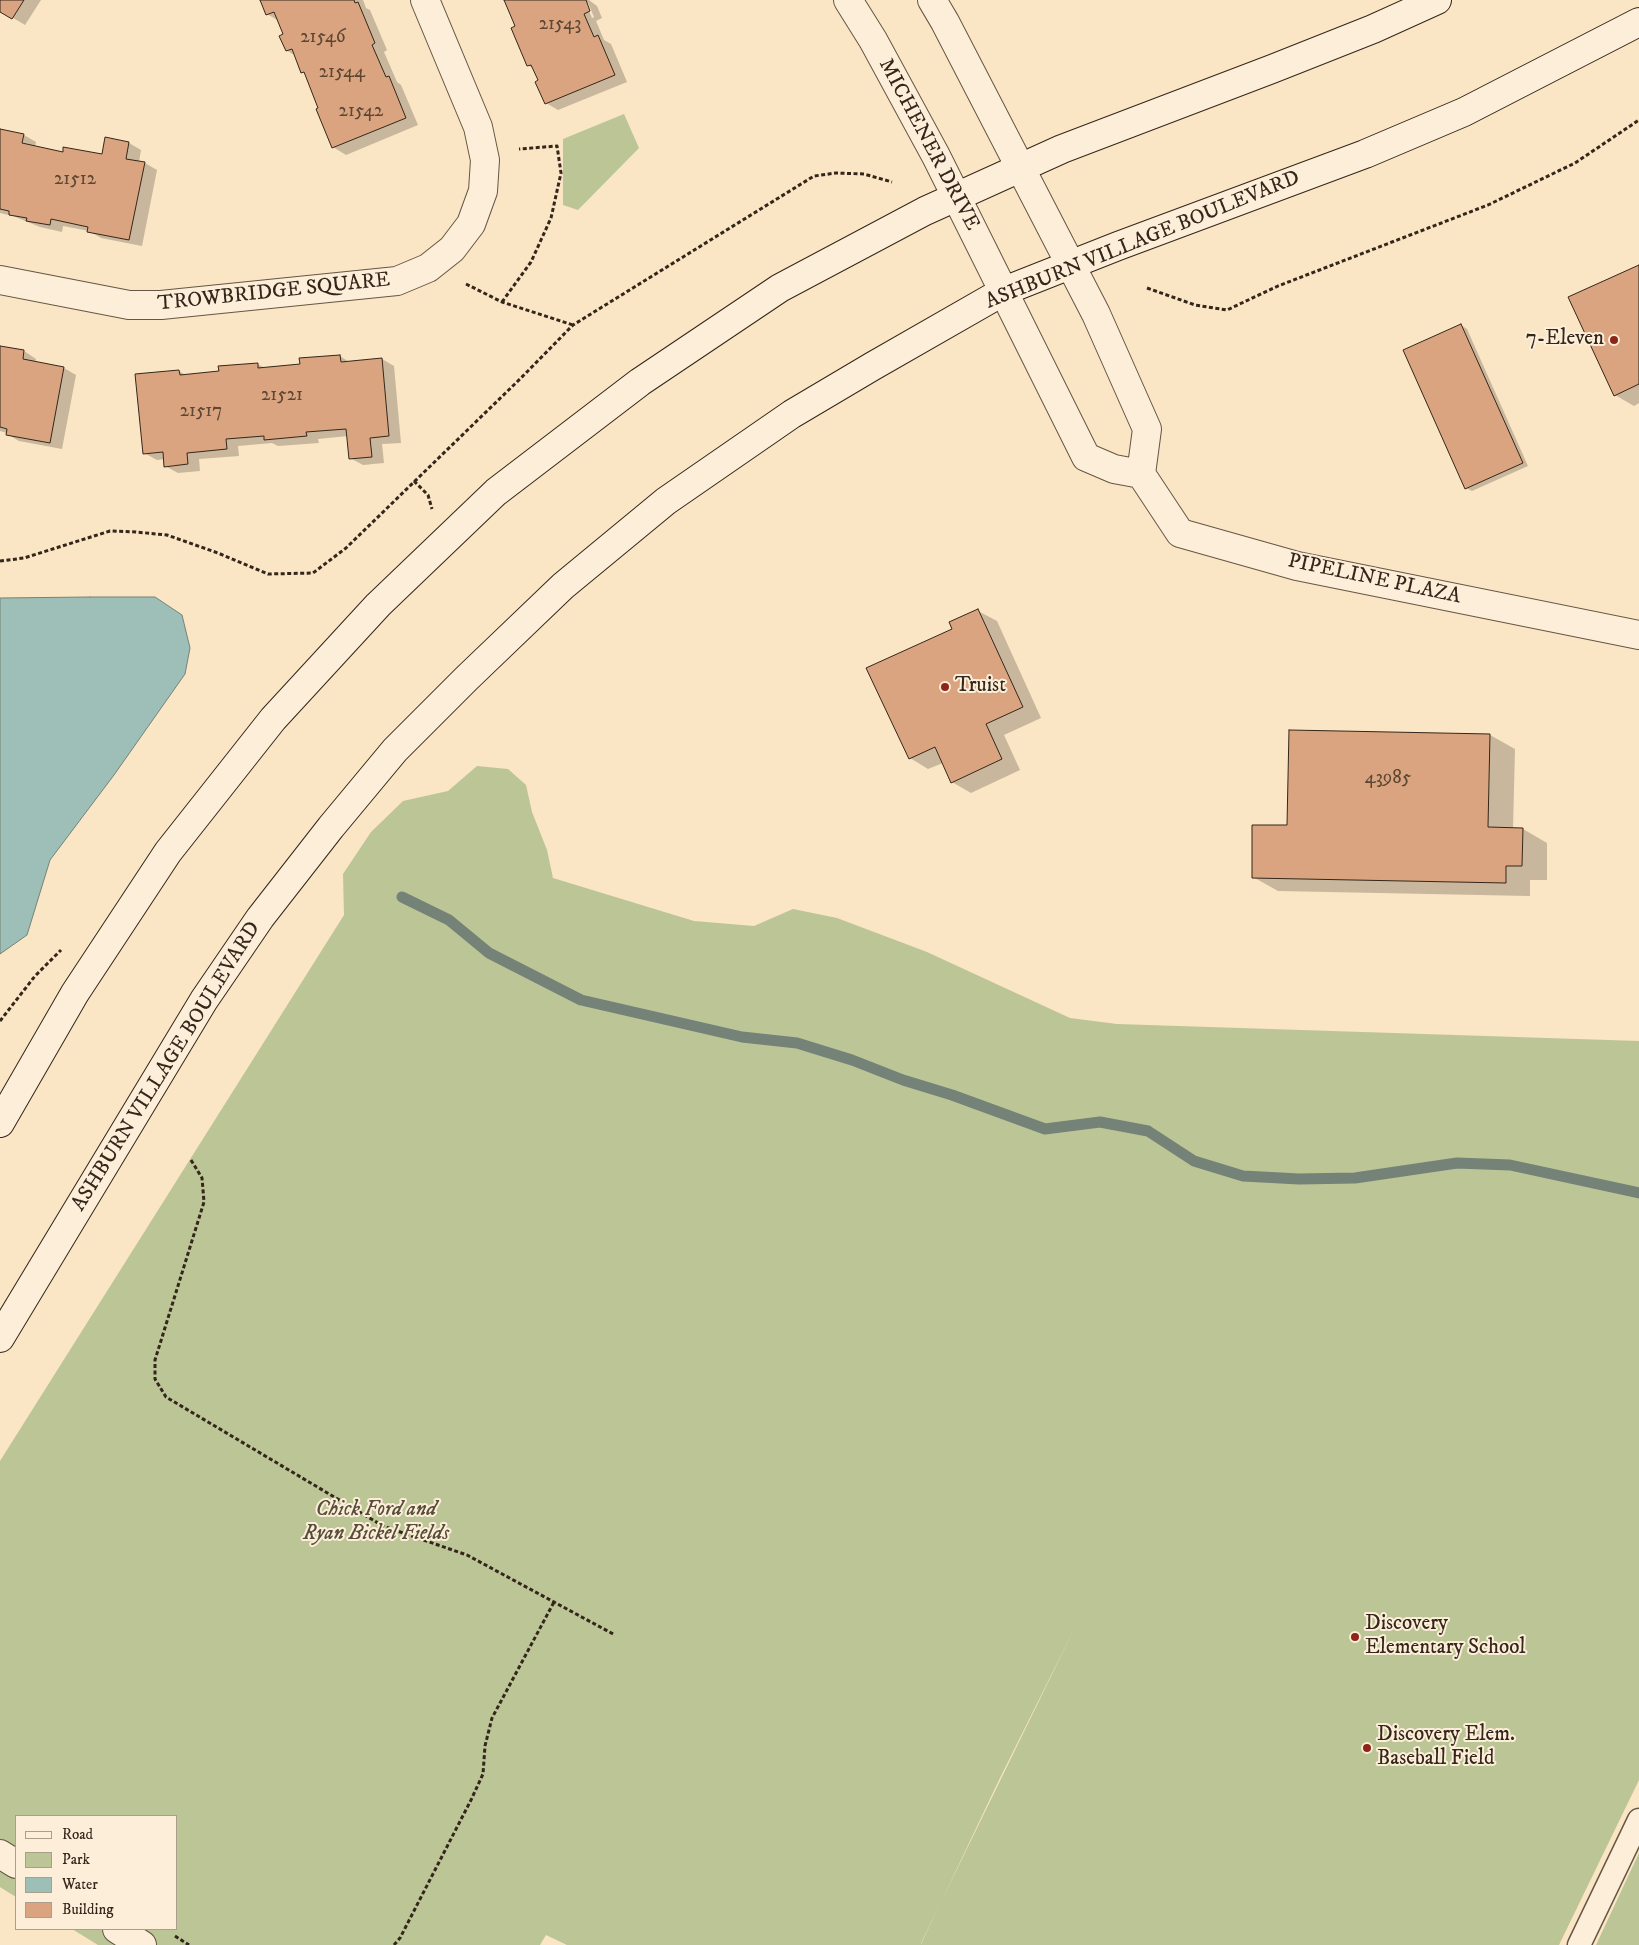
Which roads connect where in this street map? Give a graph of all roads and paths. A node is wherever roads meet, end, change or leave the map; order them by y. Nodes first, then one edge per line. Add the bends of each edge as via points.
1 (425, 0) edge
2 (848, 0) edge
3 (932, 0) edge
4 (1437, 0) edge
5 (1639, 22) edge
6 (1639, 120) edge
7 (519, 149) dead end
8 (1020, 168) junction
9 (892, 182) dead end
10 (957, 198) junction
11 (1071, 264) junction
12 (0, 280) edge
13 (466, 284) dead end
14 (1147, 288) dead end
15 (1004, 292) junction
16 (502, 302) junction
17 (573, 325) junction
18 (1141, 474) junction
19 (0, 560) edge
20 (1639, 635) edge
21 (0, 1123) edge
22 (191, 1160) dead end
23 (0, 1338) edge
24 (554, 1602) junction
25 (615, 1635) dead end
26 (1639, 1820) edge
27 (0, 1854) edge
28 (15, 1863) edge
29 (119, 1930) edge
30 (142, 1945) edge
31 (394, 1945) edge
32 (1578, 1945) edge

1 - 12 main road, TROWBRIDGE SQUARE via 478,126 485,160 482,191 471,224 452,249 428,268 397,282 161,305 129,305
2 - 10 main road, MICHENER DRIVE via 873,40
3 - 8 main road
4 - 8 main road via 1373,29
5 - 11 main road, ASHBURN VILLAGE BOULEVARD via 1464,112 1365,154
6 - 14 path via 1575,163 1488,205 1278,286 1227,310 1195,305
7 - 16 path via 556,146 560,173 551,218 531,262
8 - 10 main road
8 - 11 main road
9 - 17 path via 864,174 836,172 814,176
10 - 15 main road, MICHENER DRIVE
10 - 21 main road via 925,211 780,288 640,382 496,492 378,605 273,719 168,852 75,993
11 - 15 main road, ASHBURN VILLAGE BOULEVARD
11 - 18 main road via 1146,429
13 - 16 path
15 - 18 main road via 1086,457 1114,469
15 - 23 main road, ASHBURN VILLAGE BOULEVARD via 792,414 666,502 564,586 396,750 260,918 204,1000
16 - 17 path
17 - 19 path via 346,548 313,573 268,574 167,535 136,532 110,531 24,558
18 - 20 main road, PIPELINE PLAZA via 1180,533 1297,566
22 - 24 path via 202,1178 204,1202 155,1360 155,1379 166,1398 383,1526 468,1555
24 - 25 path
24 - 31 path via 492,1718 483,1774 472,1800
26 - 32 lane
27 - 28 main road
29 - 30 main road

